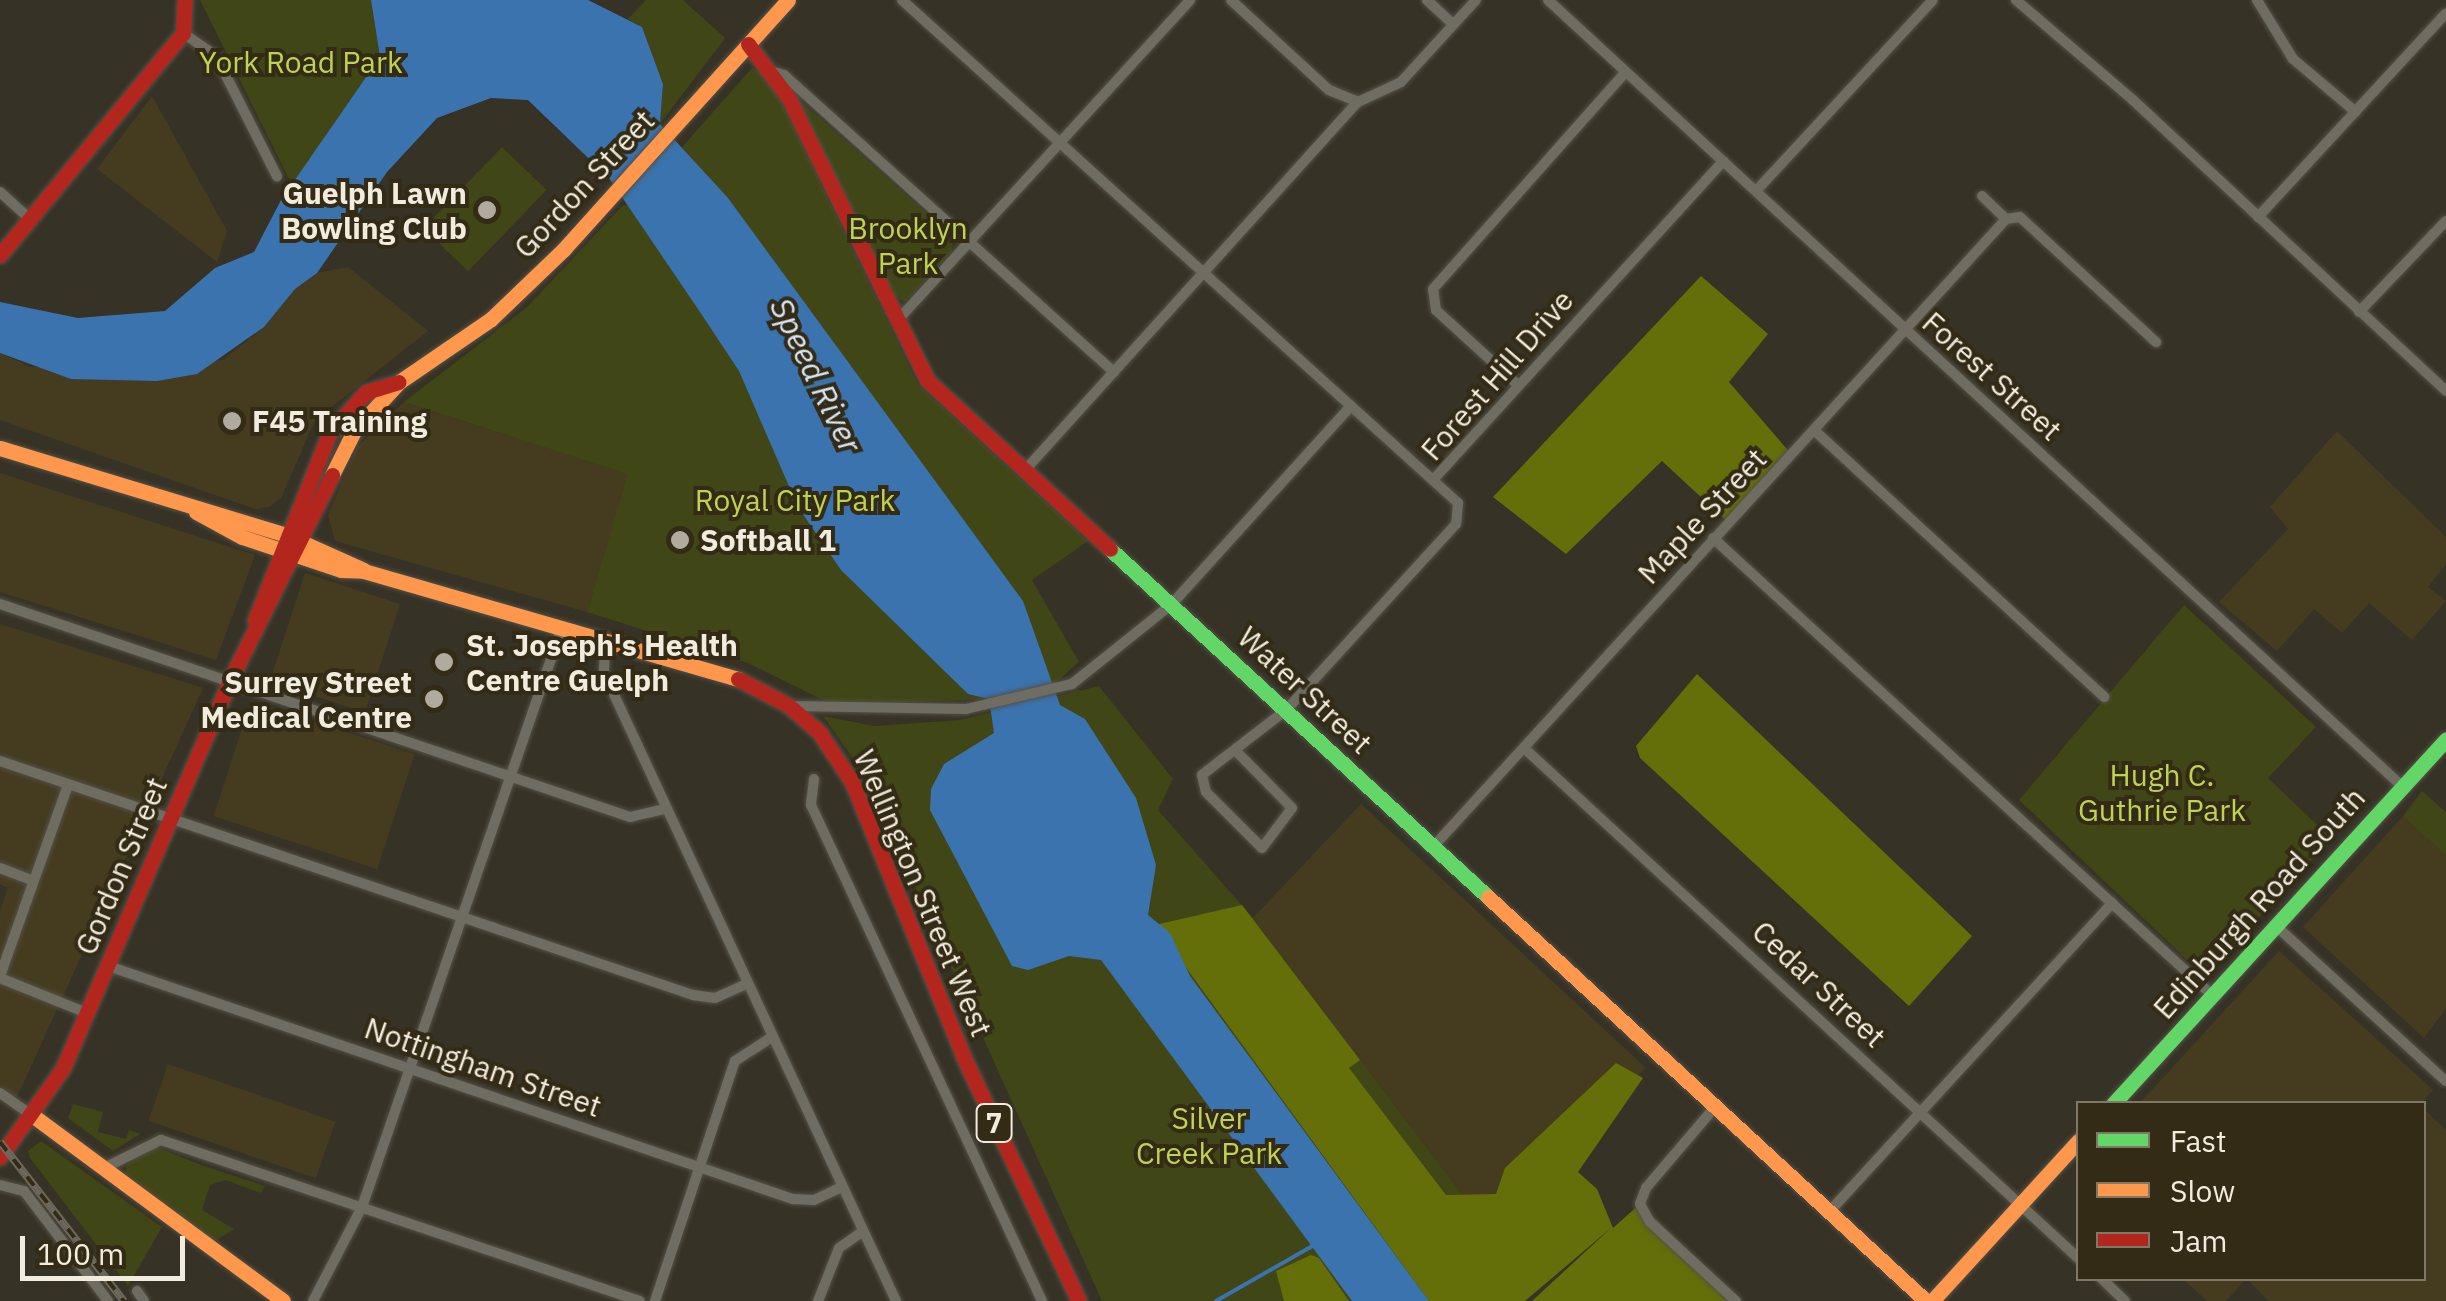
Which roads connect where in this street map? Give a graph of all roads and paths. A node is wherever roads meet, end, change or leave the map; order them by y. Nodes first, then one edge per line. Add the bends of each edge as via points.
1 (185, 0) edge
2 (788, 0) edge
3 (902, 0) edge
4 (1190, 0) edge
5 (1231, 0) edge
6 (1426, 0) edge
7 (1476, 0) edge
8 (1548, 0) edge
9 (1933, 0) edge
10 (2016, 0) edge
11 (2256, 0) edge
12 (2446, 13) edge
13 (1453, 24) junction
14 (184, 33) junction
15 (748, 44) junction
16 (770, 71) junction
17 (1626, 72) junction
18 (1358, 102) junction
19 (2356, 112) junction
20 (1058, 142) junction
21 (1723, 161) junction
22 (277, 176) dead end
23 (1756, 191) junction
24 (0, 192) edge
25 (1982, 196) dead end
26 (2258, 217) junction
27 (29, 218) junction
28 (2006, 219) junction
29 (2446, 220) edge
30 (970, 241) junction
31 (0, 255) edge
32 (1204, 272) junction
33 (2359, 312) junction
34 (897, 321) junction
35 (1905, 330) junction
36 (2156, 342) dead end
37 (1114, 372) junction
38 (399, 382) junction
39 (1518, 386) junction
40 (2446, 391) edge
41 (1351, 406) junction
42 (1815, 431) junction
43 (0, 448) edge
44 (1026, 470) junction
45 (1434, 479) junction
46 (1713, 538) junction
47 (282, 542) junction
48 (300, 549) junction
49 (0, 604) edge
50 (1172, 604) junction
51 (561, 630) junction
52 (252, 634) junction
53 (605, 642) junction
54 (230, 680) junction
55 (2104, 697) dead end
56 (788, 705) junction
57 (1286, 710) junction
58 (2446, 739) edge
59 (1524, 748) junction
60 (1234, 750) junction
61 (0, 761) edge
62 (509, 774) junction
63 (814, 780) dead end
64 (68, 784) junction
65 (2403, 786) junction
66 (665, 808) junction
67 (171, 820) junction
68 (1433, 847) junction
69 (0, 868) edge
70 (34, 881) junction
71 (2112, 904) junction
72 (461, 917) junction
73 (2276, 926) junction
74 (108, 966) junction
75 (0, 977) edge
76 (747, 984) junction
77 (2212, 995) junction
78 (87, 1013) junction
79 (772, 1037) junction
80 (410, 1069) junction
81 (2446, 1082) edge
82 (0, 1094) edge
83 (2116, 1101) edge
84 (1714, 1108) junction
85 (1922, 1113) junction
86 (32, 1114) junction
87 (17, 1134) junction
88 (2076, 1143) edge
89 (0, 1146) edge
90 (0, 1157) edge
91 (700, 1166) junction
92 (102, 1169) junction
93 (5, 1184) edge
94 (842, 1188) junction
95 (2020, 1204) junction
96 (362, 1208) junction
97 (1830, 1212) junction
98 (863, 1232) junction
99 (2076, 1256) edge
100 (2104, 1281) edge
101 (108, 1301) edge
102 (283, 1301) edge
103 (313, 1301) edge
104 (640, 1301) edge
105 (655, 1301) edge
106 (818, 1301) edge
107 (896, 1301) edge
108 (1042, 1301) edge
109 (1078, 1301) edge
110 (1736, 1301) edge
111 (1929, 1301) edge
112 (2125, 1301) edge

1 - 14 main road
2 - 15 main road, Gordon Street
3 - 20 street
4 - 20 street
5 - 18 street via 1330,90
6 - 13 street
7 - 13 street
8 - 17 street, Forest Street
9 - 23 street
10 - 26 street
11 - 19 street via 2292,60
12 - 19 street
13 - 18 street via 1400,82
14 - 22 street via 216,56
14 - 27 main road
15 - 16 main road, Water Street
15 - 38 main road, Gordon Street via 620,190 491,318
16 - 30 street via 784,75
16 - 34 main road, Water Street
17 - 21 street, Forest Street
17 - 39 street via 1433,289 1436,310
18 - 32 street
19 - 26 street
20 - 30 street
20 - 32 street
21 - 23 street, Forest Street
21 - 39 street, Forest Hill Drive
23 - 35 street, Forest Street
24 - 27 street
25 - 28 street
26 - 33 street
27 - 31 main road
28 - 35 street, Maple Street
28 - 36 street via 2020,217
29 - 33 street
30 - 34 street
30 - 37 street
32 - 37 street
32 - 41 street
33 - 40 street
34 - 44 main road, Water Street via 927,380
35 - 42 street, Maple Street
35 - 65 street, Forest Street
37 - 44 street
38 - 47 main road, Gordon Street via 366,392 337,422
38 - 48 main road, Gordon Street via 346,442
39 - 45 street, Forest Hill Drive
41 - 45 street
41 - 50 street
42 - 46 street, Maple Street
42 - 55 street
43 - 47 main road, 7
44 - 50 main road, Water Street
45 - 57 street, Forest Hill Drive via 1458,503 1460,518
46 - 59 street, Maple Street
46 - 71 street
47 - 48 main road, 7
47 - 52 main road, Gordon Street
48 - 51 main road, Wellington Street West / 7
48 - 52 main road, Gordon Street
49 - 54 street
50 - 56 street via 1079,679 1053,690 990,705 861,711
50 - 57 main road, Water Street
51 - 53 main road, Wellington Street West / 7
51 - 62 street
52 - 54 main road, Gordon Street
53 - 56 main road, Wellington Street West / 7 via 736,677
53 - 66 street via 604,673
54 - 62 street
54 - 67 main road, Gordon Street
56 - 109 main road, Wellington Street West / 7 via 818,732 852,782 963,1056
57 - 60 street, Forest Hill Drive
57 - 68 main road, Water Street
58 - 65 main road, Edinburgh Road South
59 - 68 street, Maple Street
59 - 85 street, Cedar Street
60 - 60 street, Forest Hill Drive via 1201,783 1262,848 1292,808
61 - 64 street
62 - 66 street via 630,817
62 - 72 street
63 - 108 street via 811,805
64 - 67 street
64 - 70 street
65 - 73 main road, Edinburgh Road South
66 - 76 street
67 - 72 street
67 - 74 main road, Gordon Street
68 - 84 main road, Water Street
69 - 70 street
70 - 75 street
71 - 77 street
71 - 85 street
72 - 76 street via 701,998
72 - 80 street
73 - 77 main road, Edinburgh Road South
73 - 81 street
74 - 78 main road, Gordon Street
74 - 80 street, Nottingham Street
75 - 78 street
76 - 79 street
77 - 83 main road, Edinburgh Road South
78 - 86 main road, Gordon Street
79 - 91 street via 735,1062
79 - 94 street
80 - 91 street, Nottingham Street
80 - 96 street
82 - 86 street
84 - 97 main road, Water Street
84 - 110 street via 1646,1188 1640,1204 1650,1222
85 - 95 street, Cedar Street
85 - 97 street
86 - 87 main road, Gordon Street
86 - 92 main road
87 - 89 main road
87 - 90 main road, Gordon Street
88 - 95 main road
91 - 94 street, Nottingham Street via 800,1200
91 - 105 street
92 - 96 street via 161,1140
92 - 102 main road
93 - 101 street via 24,1191
94 - 98 street
95 - 99 street, Cedar Street
95 - 111 main road
96 - 103 street
96 - 104 street
97 - 111 main road, Water Street
98 - 106 street via 839,1248
98 - 107 street
100 - 112 street

